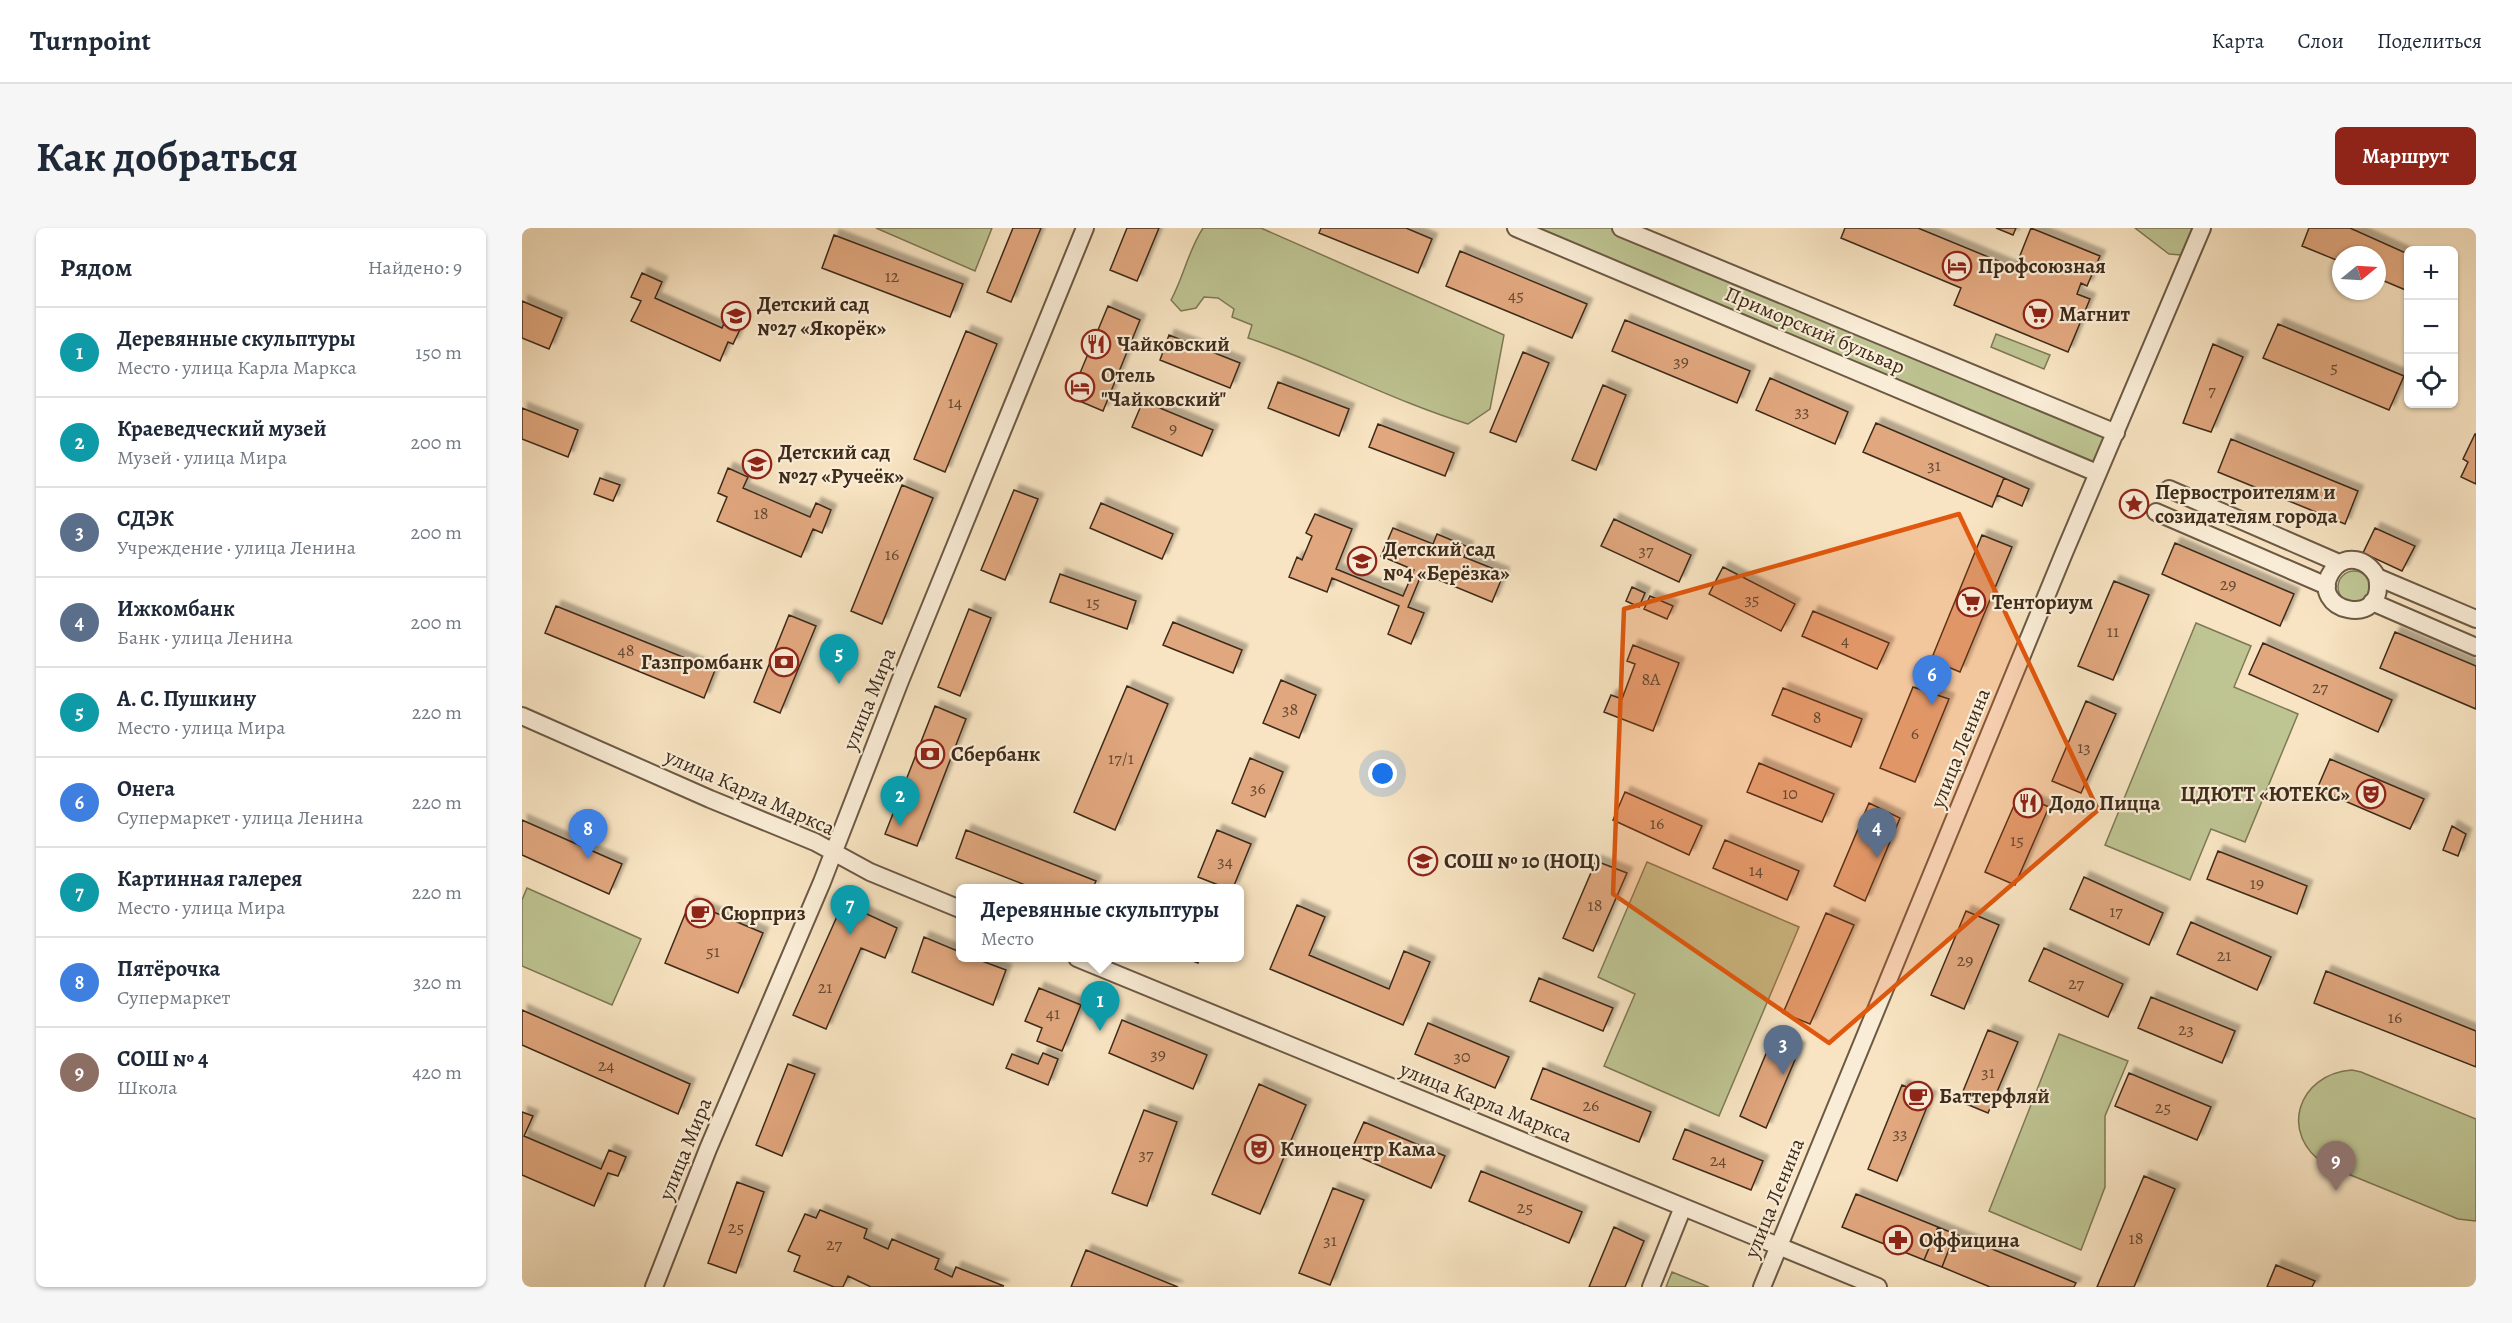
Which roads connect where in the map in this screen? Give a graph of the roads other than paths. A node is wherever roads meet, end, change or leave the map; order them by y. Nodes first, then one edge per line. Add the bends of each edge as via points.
1 (1085, 228) edge
2 (1516, 228) edge
3 (1621, 228) edge
4 (2202, 228) edge
5 (2116, 434) junction
6 (2097, 473) junction
7 (2169, 489) dead end
8 (2156, 512) dead end
9 (2339, 563) junction
10 (2377, 577) junction
11 (2327, 586) junction
12 (2372, 602) junction
13 (2476, 619) edge
14 (2476, 647) edge
15 (522, 716) edge
16 (833, 853) junction
17 (956, 907) edge
18 (1089, 962) edge
19 (1683, 1207) junction
20 (1779, 1245) junction
21 (654, 1287) edge
22 (1651, 1287) edge
23 (1762, 1287) edge
24 (1878, 1287) edge

1 - 16 street, улица Мира
2 - 6 street, Приморский бульвар
3 - 5 street, Приморский бульвар
4 - 5 street, улица Ленина
5 - 6 street, улица Ленина
6 - 20 street, улица Ленина
7 - 9 street
8 - 11 street
9 - 10 street via 2361,561
9 - 11 street via 2330,573
10 - 12 street via 2378,590
10 - 13 street
11 - 12 street via 2331,599 2341,608 2355,611
12 - 14 street
15 - 16 street, улица Карла Маркса
16 - 17 street, улица Карла Маркса
16 - 21 street, улица Мира
18 - 19 street, улица Карла Маркса
19 - 20 street, улица Карла Маркса
19 - 22 street
20 - 23 street, улица Ленина
20 - 24 street, улица Карла Маркса

